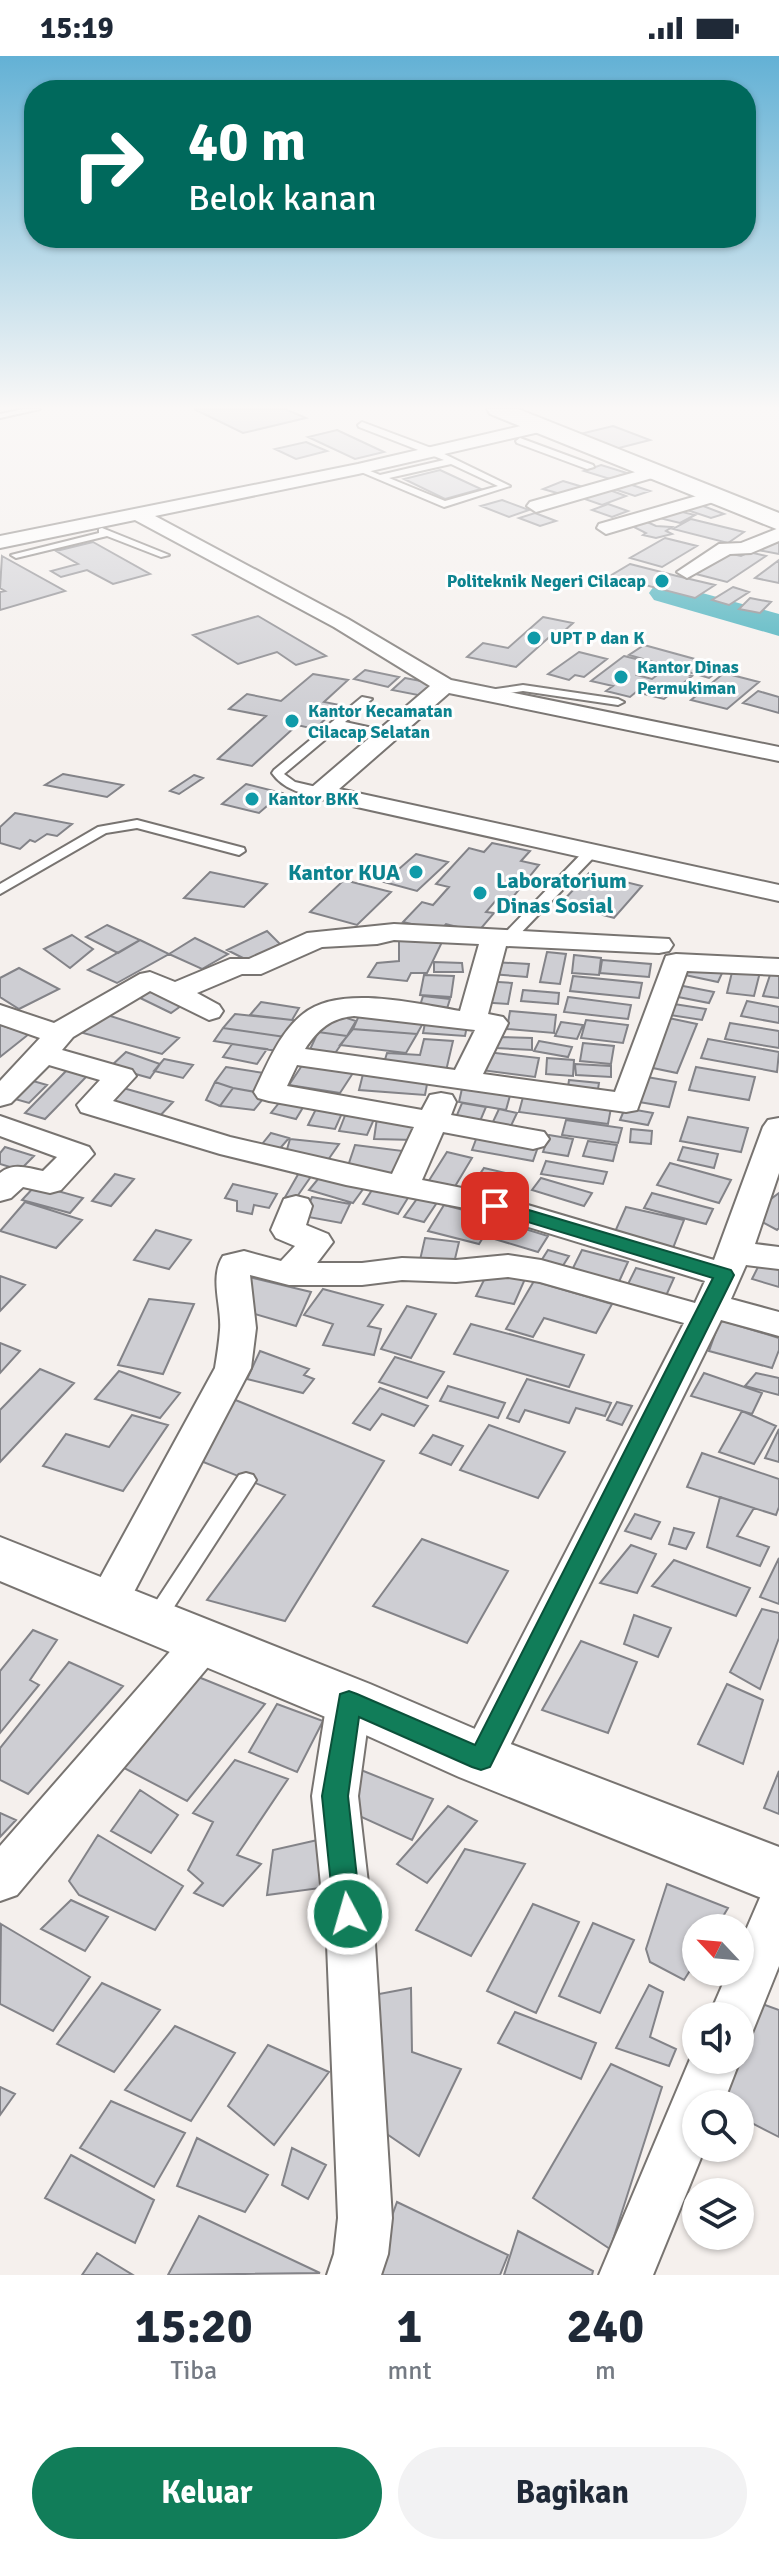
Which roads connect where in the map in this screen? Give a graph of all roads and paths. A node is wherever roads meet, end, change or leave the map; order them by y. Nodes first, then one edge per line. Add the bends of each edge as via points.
1 (144, 513) edge
2 (658, 513) edge
3 (755, 513) edge
4 (137, 514) junction
5 (779, 522) edge
6 (80, 524) junction
7 (606, 528) dead end
8 (110, 533) junction
9 (779, 534) edge
10 (10, 545) edge
11 (35, 551) junction
12 (164, 555) dead end
13 (687, 572) dead end
14 (444, 685) junction
15 (489, 693) junction
16 (366, 699) dead end
17 (618, 702) dead end
18 (337, 724) junction
19 (387, 734) junction
20 (779, 754) edge
21 (321, 792) junction
22 (239, 851) dead end
23 (591, 852) junction
24 (0, 890) edge
25 (779, 893) edge
26 (502, 938) junction
27 (659, 945) dead end
28 (779, 967) edge
29 (176, 992) junction
30 (209, 1011) dead end
31 (0, 1014) edge
32 (472, 1021) junction
33 (49, 1044) junction
34 (288, 1055) junction
35 (456, 1081) junction
36 (0, 1097) edge
37 (434, 1120) junction
38 (0, 1125) edge
39 (777, 1136) edge
40 (533, 1139) dead end
41 (403, 1186) junction
42 (0, 1191) edge
43 (296, 1206) dead end
44 (779, 1258) edge
45 (289, 1274) junction
46 (719, 1287) junction
47 (779, 1324) edge
48 (246, 1480) dead end
49 (0, 1558) edge
50 (155, 1622) junction
51 (349, 1701) junction
52 (481, 1759) junction
53 (779, 1876) edge
54 (0, 1880) edge
55 (779, 1908) edge
56 (740, 2002) edge
57 (682, 2139) edge
58 (354, 2275) edge
59 (626, 2275) edge

1 - 4 street
2 - 7 street
3 - 5 street
4 - 6 street
4 - 14 street via 341,623
6 - 8 lane
6 - 10 street
8 - 11 lane
8 - 12 lane
9 - 13 street via 743,549 726,548
10 - 11 lane
10 - 11 lane
14 - 15 street
14 - 19 street
15 - 17 lane via 523,688
15 - 20 street
16 - 18 lane
18 - 19 lane
18 - 21 lane via 278,773 294,786
19 - 21 street
21 - 23 street
22 - 24 lane via 137,824 102,830
23 - 25 street
23 - 26 lane
26 - 27 street
26 - 29 street via 385,934 317,939
26 - 32 street
28 - 35 street via 676,962 626,1103
29 - 30 street
29 - 33 street via 150,980
31 - 33 street
32 - 34 street via 338,1007 316,1018
32 - 35 street via 493,1023
33 - 36 street
33 - 41 street via 121,1076 92,1105 220,1144
34 - 35 street
34 - 37 street via 269,1092
35 - 37 street
37 - 40 street
37 - 41 street
38 - 42 street via 78,1154 50,1183 16,1176
39 - 46 street
41 - 46 street via 475,1200
43 - 45 street via 288,1230 316,1240
44 - 46 street
45 - 46 street via 508,1266
45 - 50 street via 235,1264 238,1328 233,1368
46 - 47 street
46 - 52 street
48 - 50 lane
49 - 50 street
50 - 51 street
50 - 54 street
51 - 52 street
51 - 58 street via 335,1796 351,1944 365,2218
52 - 53 street
55 - 56 street
57 - 59 street

